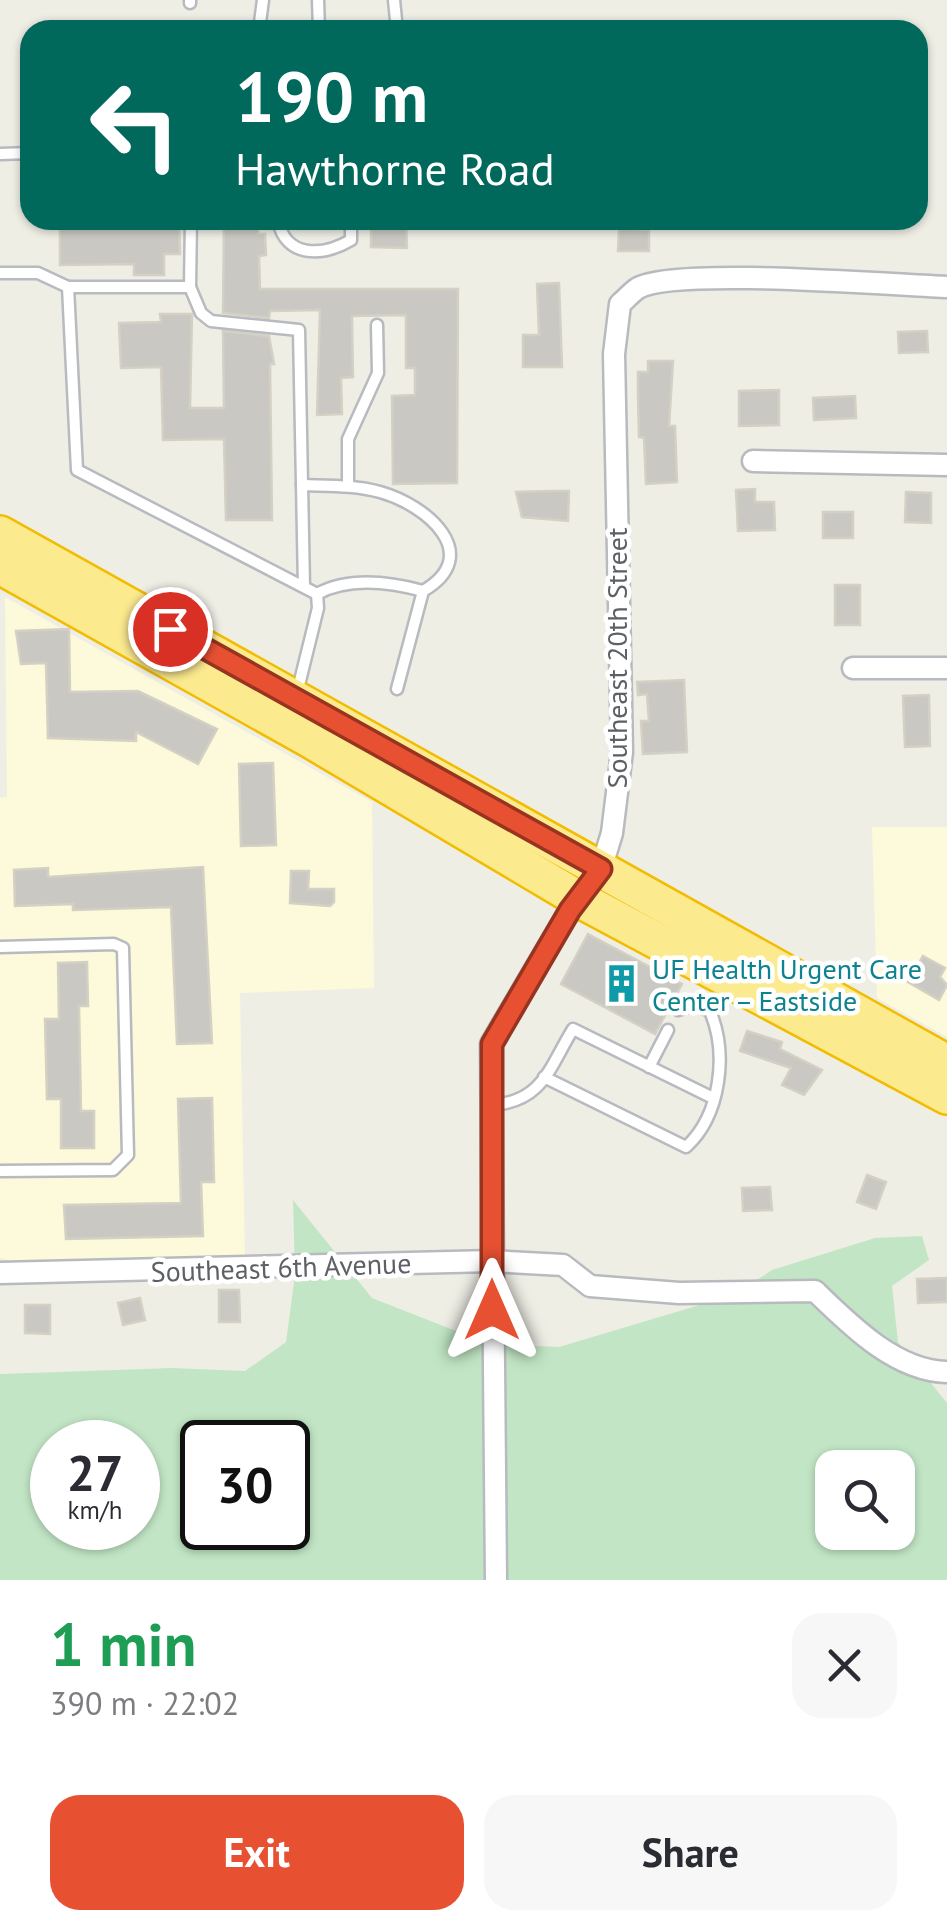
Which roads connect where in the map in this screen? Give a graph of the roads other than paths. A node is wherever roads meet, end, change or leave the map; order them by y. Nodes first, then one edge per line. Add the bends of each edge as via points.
1 (191, 230) edge
2 (280, 230) edge
3 (351, 230) edge
4 (0, 273) edge
5 (68, 286) junction
6 (190, 288) junction
7 (947, 288) edge
8 (377, 326) dead end
9 (753, 462) dead end
10 (947, 465) edge
11 (302, 486) junction
12 (348, 486) junction
13 (0, 534) edge
14 (0, 566) edge
15 (304, 587) junction
16 (423, 592) junction
17 (318, 594) junction
18 (853, 668) dead end
19 (947, 668) edge
20 (398, 689) dead end
21 (296, 699) junction
22 (601, 869) junction
23 (577, 898) junction
24 (0, 947) edge
25 (678, 1010) dead end
26 (668, 1030) dead end
27 (947, 1063) edge
28 (649, 1067) junction
29 (544, 1077) junction
30 (947, 1096) edge
31 (713, 1098) junction
32 (493, 1105) junction
33 (0, 1172) edge
34 (492, 1261) junction
35 (0, 1273) edge
36 (947, 1372) edge
37 (496, 1580) edge

1 - 6 lane
2 - 3 lane via 296,250 316,251 351,240
4 - 5 lane via 38,272
5 - 6 lane
5 - 15 lane via 77,470
6 - 11 lane via 211,322 299,330
7 - 22 street, Southeast 20th Street via 666,282 640,287 622,303 614,354 622,752
8 - 12 lane via 378,374 348,439
9 - 10 street
11 - 12 lane
11 - 15 lane
12 - 16 lane via 398,500 442,532 450,562 443,580
13 - 21 highway
14 - 23 highway
15 - 17 lane
16 - 17 lane via 346,584
16 - 20 lane
17 - 21 lane
18 - 19 street
21 - 22 highway
22 - 23 street, Southeast 20th Street
22 - 27 highway
23 - 30 highway
23 - 32 street, Southeast 20th Street via 492,1044
24 - 33 lane via 123,948 128,1155 114,1170
25 - 31 lane via 694,1005 710,1011 718,1030 721,1064
26 - 28 lane
28 - 29 lane via 573,1029
28 - 31 lane
29 - 31 lane via 686,1148
29 - 32 lane via 522,1102
32 - 34 street, Southeast 20th Street
34 - 35 street, Southeast 6th Avenue
34 - 36 street, Southeast 6th Avenue via 563,1265 590,1286 816,1291 851,1325 919,1372
34 - 37 street, Southeast 20th Street

